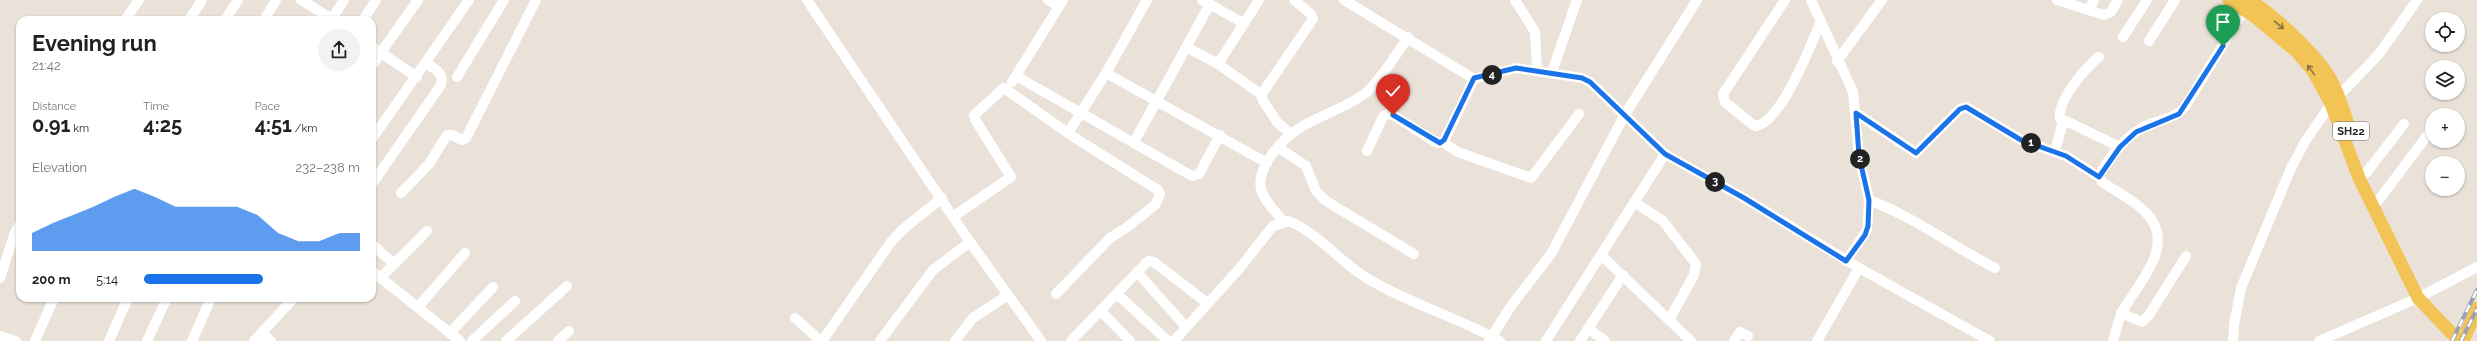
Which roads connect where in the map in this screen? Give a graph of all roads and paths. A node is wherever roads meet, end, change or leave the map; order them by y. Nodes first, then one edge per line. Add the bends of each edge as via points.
1 (139, 0) edge
2 (202, 0) edge
3 (238, 0) edge
4 (276, 0) edge
5 (301, 0) edge
6 (344, 0) edge
7 (376, 0) edge
8 (418, 0) edge
9 (469, 0) edge
10 (504, 0) edge
11 (536, 0) edge
12 (807, 0) edge
13 (1048, 0) edge
14 (1259, 0) edge
15 (1294, 0) edge
16 (1344, 0) edge
17 (1515, 0) edge
18 (1578, 0) edge
19 (1697, 0) edge
20 (1786, 0) edge
21 (1811, 0) edge
22 (1882, 0) edge
23 (2057, 0) edge
24 (2094, 0) edge
25 (2118, 0) edge
26 (2147, 0) edge
27 (2175, 0) edge
28 (2229, 0) edge
29 (2417, 0) edge
30 (1145, 1) edge
31 (1206, 2) edge
32 (1061, 3) edge
33 (2248, 3) edge
34 (2089, 10) junction
35 (128, 16) edge
36 (192, 16) edge
37 (228, 16) edge
38 (266, 16) edge
39 (327, 16) edge
40 (334, 16) edge
41 (365, 16) edge
42 (1821, 21) junction
43 (1243, 23) junction
44 (1408, 37) junction
45 (2123, 37) dead end
46 (2148, 41) dead end
47 (1188, 48) junction
48 (376, 49) edge
49 (381, 53) junction
50 (2099, 57) dead end
51 (376, 60) edge
52 (1837, 61) junction
53 (426, 63) junction
54 (1218, 64) junction
55 (1536, 70) junction
56 (1552, 72) junction
57 (1106, 73) junction
58 (1016, 76) junction
59 (417, 77) junction
60 (457, 77) dead end
61 (1474, 78) junction
62 (1008, 89) junction
63 (1262, 95) junction
64 (2334, 100) junction
65 (1159, 101) junction
66 (1856, 113) junction
67 (1081, 114) junction
68 (1579, 114) dead end
69 (1624, 116) junction
70 (2064, 122) junction
71 (2404, 124) dead end
72 (376, 133) edge
73 (1068, 133) junction
74 (1291, 134) junction
75 (1220, 135) junction
76 (2425, 138) edge
77 (1134, 142) junction
78 (1442, 142) junction
79 (2120, 147) junction
80 (1279, 148) junction
81 (1367, 151) dead end
82 (2055, 151) junction
83 (1665, 154) junction
84 (1268, 163) junction
85 (2362, 176) junction
86 (2099, 177) junction
87 (376, 178) edge
88 (401, 193) dead end
89 (942, 198) junction
90 (1869, 200) junction
91 (2378, 201) junction
92 (1634, 202) junction
93 (954, 216) junction
94 (1283, 222) junction
95 (427, 230) dead end
96 (16, 231) edge
97 (970, 242) junction
98 (376, 248) edge
99 (465, 253) dead end
100 (1414, 254) dead end
101 (1601, 255) junction
102 (2186, 256) dead end
103 (1846, 261) junction
104 (394, 264) junction
105 (2477, 267) edge
106 (1859, 268) junction
107 (1995, 268) dead end
108 (1137, 272) junction
109 (376, 274) edge
110 (1623, 275) junction
111 (0, 278) edge
112 (380, 278) junction
113 (567, 286) dead end
114 (494, 287) dead end
115 (1056, 294) dead end
116 (1117, 294) junction
117 (1008, 295) junction
118 (2422, 299) junction
119 (515, 301) dead end
120 (52, 302) edge
121 (126, 302) edge
122 (165, 302) edge
123 (209, 302) edge
124 (290, 302) edge
125 (1207, 303) junction
126 (418, 307) junction
127 (2477, 308) edge
128 (1101, 311) junction
129 (2121, 313) junction
130 (795, 318) dead end
131 (1669, 320) junction
132 (1186, 328) junction
133 (1588, 328) junction
134 (570, 331) dead end
135 (261, 333) junction
136 (450, 333) junction
137 (1748, 336) dead end
138 (2466, 336) edge
139 (1076, 339) edge
140 (1493, 339) edge
141 (35, 341) edge
142 (110, 341) edge
143 (148, 341) edge
144 (192, 341) edge
145 (254, 341) edge
146 (271, 341) edge
147 (460, 341) edge
148 (472, 341) edge
149 (506, 341) edge
150 (558, 341) edge
151 (822, 341) edge
152 (880, 341) edge
153 (955, 341) edge
154 (1041, 341) edge
155 (1130, 341) edge
156 (1168, 341) edge
157 (1174, 341) edge
158 (1546, 341) edge
159 (1580, 341) edge
160 (1605, 341) edge
161 (1691, 341) edge
162 (1734, 341) edge
163 (1818, 341) edge
164 (1990, 341) edge
165 (2113, 341) edge
166 (2233, 341) edge
167 (2319, 341) edge

1 - 35 street
2 - 36 street
3 - 37 street
4 - 38 street
5 - 39 street
6 - 40 street
7 - 41 street
8 - 49 street
9 - 53 street
10 - 60 street
11 - 88 street via 466,138 462,140 447,135 429,164
12 - 89 street
13 - 32 street
14 - 43 street
15 - 63 street via 1311,14 1313,19
16 - 44 street
17 - 55 street via 1535,32
18 - 56 street
19 - 69 street
20 - 42 street via 1723,94 1725,102 1752,124 1756,126 1764,122 1796,81
21 - 42 street
22 - 52 street
23 - 34 street
24 - 34 street
25 - 34 street via 2108,15
26 - 45 street
27 - 46 street
28 - 33 main road, SH22
29 - 64 street via 2379,54
30 - 57 street
31 - 43 street
31 - 47 street
32 - 58 street
33 - 64 main road, SH22 via 2307,48 2325,71
33 - 79 street via 2179,114 2143,128
42 - 52 street
43 - 54 street
44 - 61 street
44 - 74 street via 1367,92
47 - 54 street
47 - 65 street
48 - 49 street
49 - 51 street
49 - 59 street
50 - 70 street via 2088,66 2064,100 2059,113 2060,119
52 - 66 street via 1853,92
53 - 59 street
53 - 87 street via 440,73 443,80 441,85
54 - 63 street
55 - 56 street
55 - 61 street via 1509,69
56 - 69 street via 1578,76 1590,82
57 - 65 street
57 - 67 street
58 - 62 street
58 - 67 street
59 - 72 street
61 - 78 street
62 - 73 street
62 - 93 street via 1001,89 974,115 1011,177
63 - 74 street via 1270,113
64 - 85 main road, SH22
64 - 166 street via 2306,140 2291,168 2250,265 2241,288
65 - 75 street
65 - 77 street
66 - 82 street via 1916,153 1964,107 2021,140
66 - 90 street via 1859,156
67 - 73 street
67 - 77 street
68 - 78 street via 1532,178 1458,152
69 - 83 street
69 - 140 street via 1551,254 1511,306
70 - 79 street via 2068,121
70 - 82 street
71 - 85 street
73 - 115 street via 1158,190 1160,194 1155,205 1110,238
74 - 80 street
75 - 77 street via 1199,174 1195,176
75 - 84 street
76 - 91 street
78 - 81 street via 1437,143 1388,114 1383,117
79 - 86 street
80 - 84 street
80 - 100 street via 1306,166 1316,191 1322,198
82 - 86 street
83 - 92 street
83 - 103 street via 1744,198
84 - 94 street via 1262,174 1261,190
85 - 91 main road, SH22
85 - 118 main road, SH22
86 - 129 street via 2102,182 2141,209 2155,226 2156,253 2152,264
89 - 93 street
89 - 151 street via 891,242
90 - 103 street via 1867,230
90 - 107 street via 1900,212 1941,239
91 - 118 main road, SH22
92 - 101 street
92 - 131 street via 1663,221 1696,264 1694,276
93 - 97 street
94 - 125 street via 1273,226 1239,269
94 - 140 street via 1293,222 1322,241 1349,266 1382,287
95 - 104 street
96 - 111 street
97 - 117 street
97 - 152 street via 933,270
98 - 104 street
99 - 126 street
101 - 110 street
101 - 158 street
102 - 129 street via 2142,322
103 - 106 street
104 - 112 street
105 - 118 street
106 - 163 street
106 - 164 street
108 - 116 street
108 - 125 street via 1145,263 1152,261
108 - 132 street
109 - 112 street
110 - 131 street
110 - 133 street
112 - 126 street
113 - 149 street
114 - 136 street
116 - 128 street
116 - 156 street
117 - 153 street via 973,318
117 - 154 street
118 - 138 main road, SH22 via 2446,327
118 - 167 street
119 - 148 street
120 - 141 street
121 - 142 street
122 - 143 street
123 - 144 street
124 - 135 street
125 - 132 street
126 - 136 street
127 - 138 main road
128 - 139 street
128 - 155 street
129 - 165 street
130 - 151 street
131 - 161 street
132 - 157 street
133 - 159 street
133 - 160 street
134 - 150 street
135 - 145 street
135 - 146 street
136 - 147 street
137 - 162 street via 1740,332

